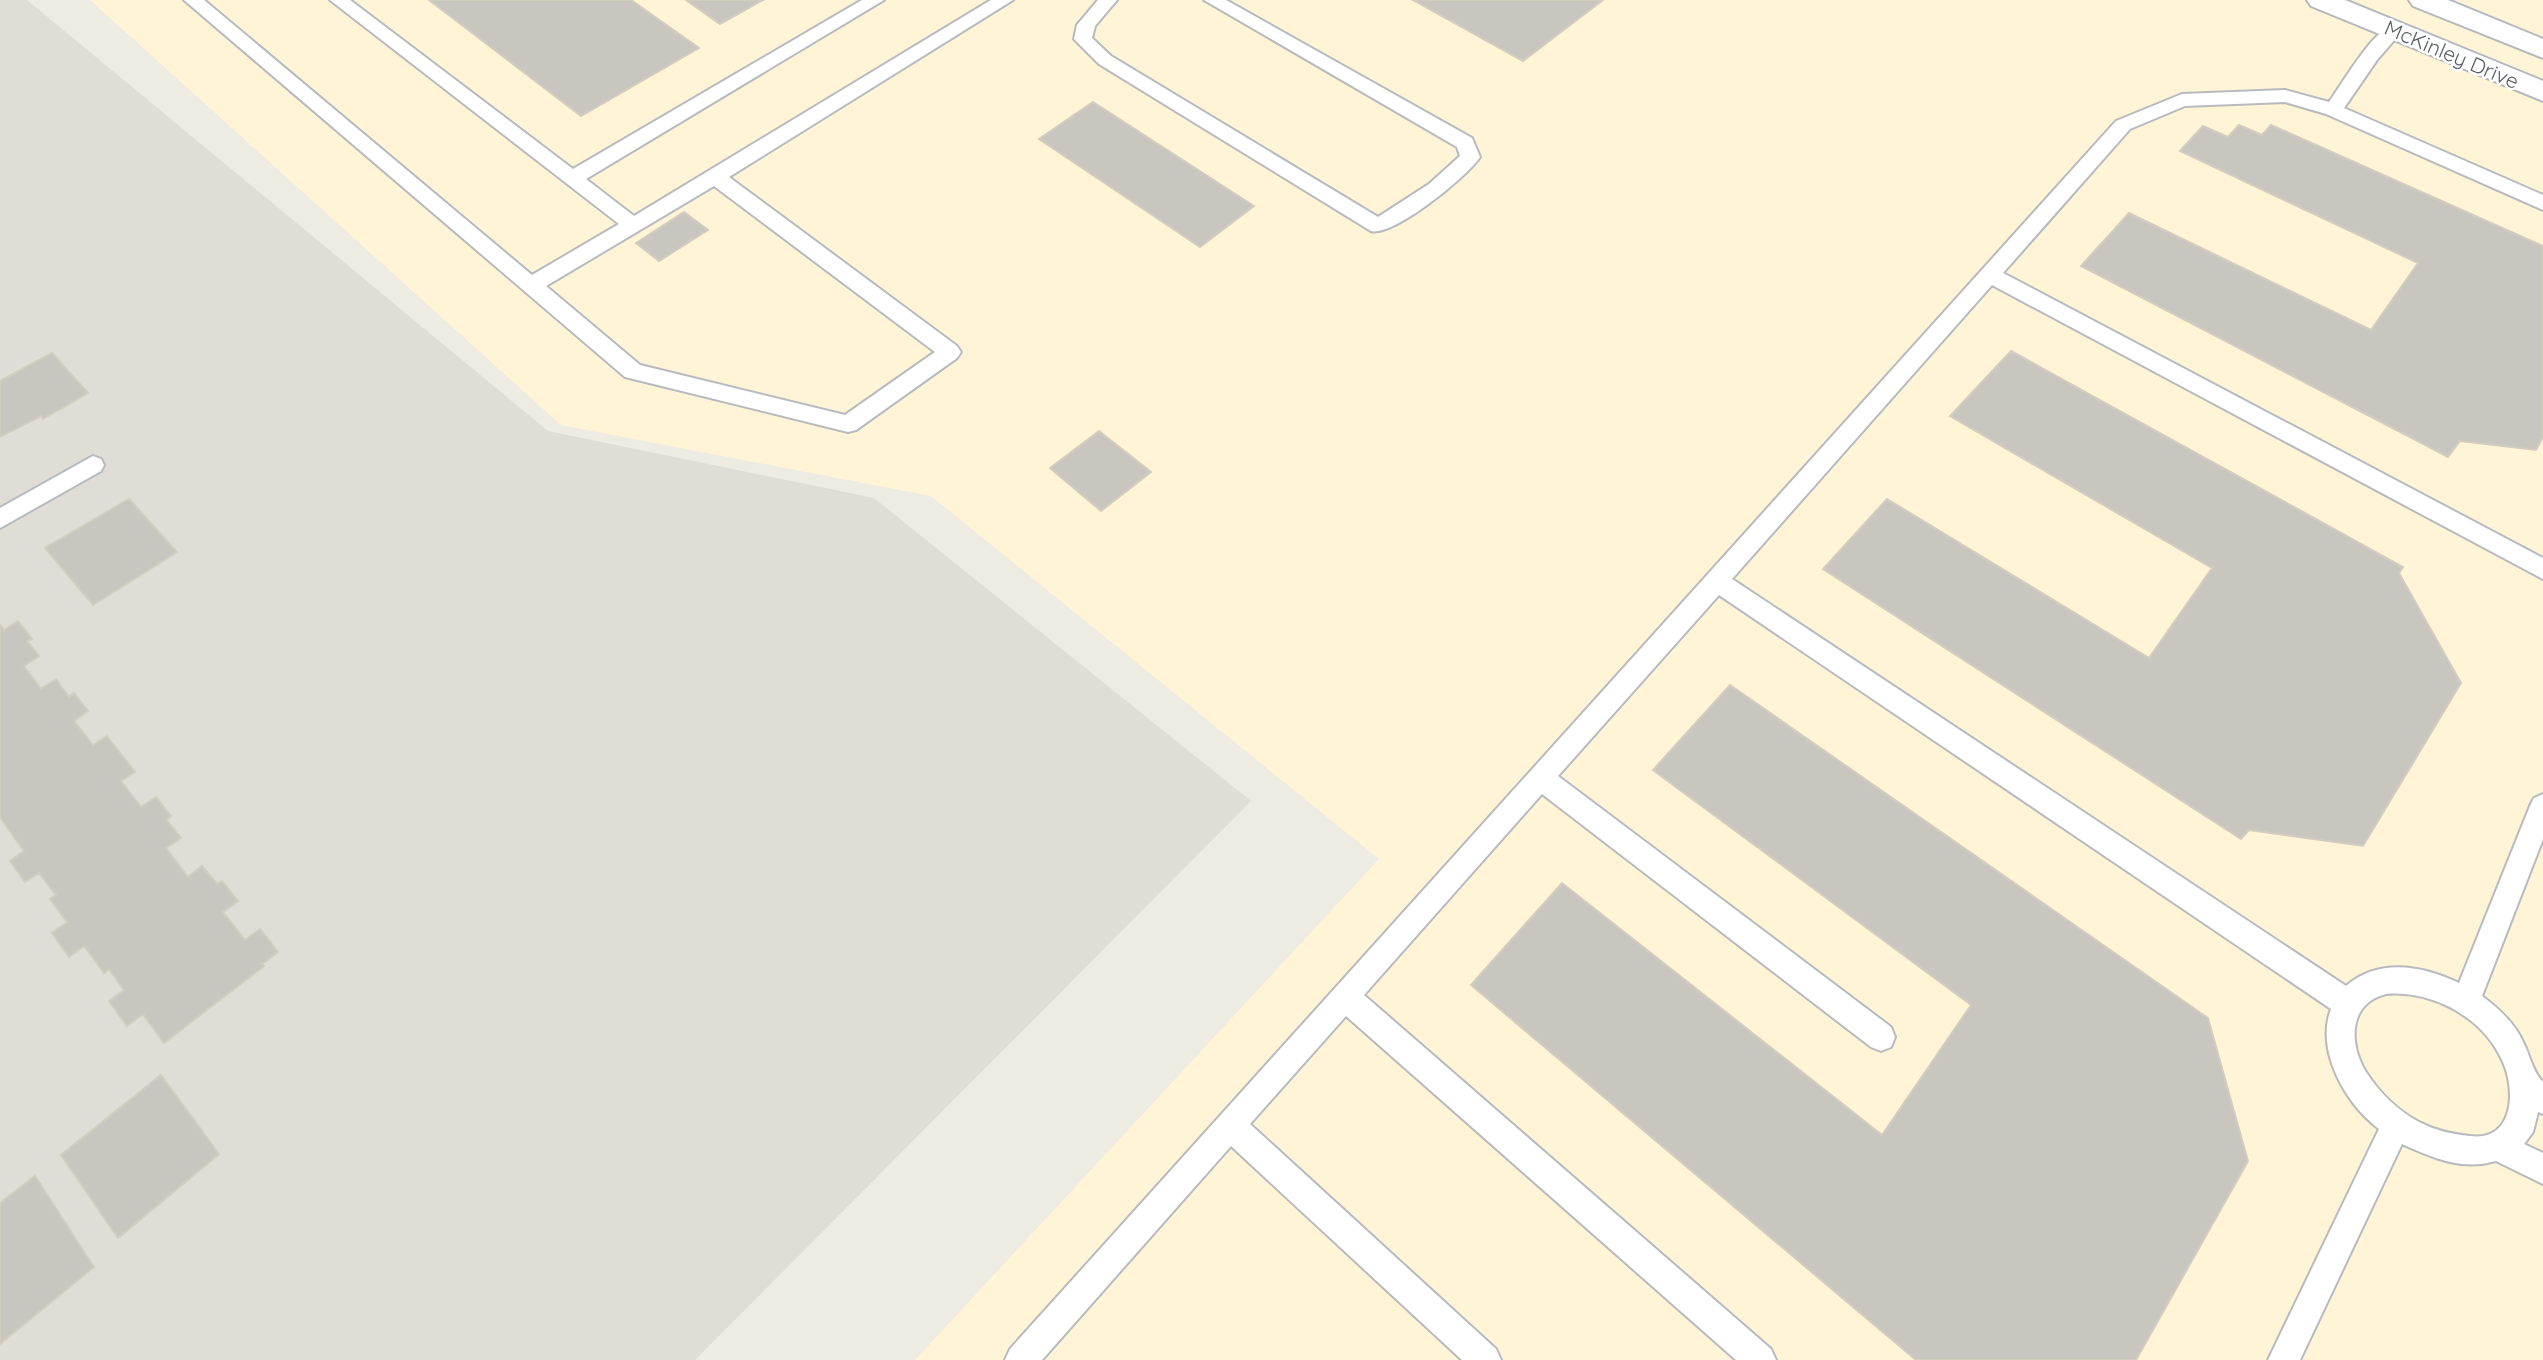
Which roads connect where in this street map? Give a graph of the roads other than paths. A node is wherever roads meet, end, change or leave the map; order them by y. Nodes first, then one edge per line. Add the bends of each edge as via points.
1 (193, 0) edge
2 (339, 0) edge
3 (875, 0) edge
4 (1004, 0) edge
5 (1108, 0) edge
6 (1213, 0) edge
7 (2321, 0) edge
8 (2423, 0) edge
9 (2394, 30) junction
10 (2543, 49) edge
11 (2543, 92) edge
12 (2333, 110) junction
13 (715, 177) junction
14 (571, 179) junction
15 (2543, 203) edge
16 (633, 225) junction
17 (1990, 275) junction
18 (531, 285) junction
19 (93, 465) dead end
20 (0, 519) edge
21 (2543, 569) edge
22 (1717, 581) junction
23 (1541, 778) junction
24 (2543, 806) edge
25 (1345, 997) junction
26 (2466, 1001) junction
27 (2347, 1003) junction
28 (1881, 1037) dead end
29 (2534, 1092) edge
30 (1230, 1125) junction
31 (2396, 1125) junction
32 (2497, 1146) junction
33 (2543, 1169) edge
34 (1021, 1360) edge
35 (1485, 1360) edge
36 (1760, 1360) edge
37 (2284, 1360) edge

1 - 18 lane
2 - 14 lane
3 - 14 lane
4 - 13 lane
5 - 6 lane via 1086,25 1083,39 1105,60 1378,226 1436,189 1470,157 1465,143
7 - 9 main road, McKinley Drive
8 - 10 main road, McKinley Drive
9 - 11 main road, McKinley Drive
9 - 12 lane
12 - 15 lane
12 - 17 lane via 2285,96 2182,100 2123,125
13 - 16 lane
13 - 18 lane via 950,352 848,424 633,371
14 - 16 lane
16 - 18 lane
17 - 21 lane
17 - 22 lane
19 - 20 lane
22 - 23 lane
22 - 27 lane
23 - 25 lane
23 - 28 lane
24 - 26 lane
25 - 30 lane
25 - 36 lane
26 - 27 lane via 2410,979 2384,980 2363,988
26 - 29 lane via 2512,1048
27 - 31 lane via 2340,1024 2342,1049 2371,1102
29 - 32 lane via 2522,1125
30 - 34 lane
30 - 35 lane
31 - 32 lane via 2426,1143 2457,1152
31 - 37 lane
32 - 33 lane

